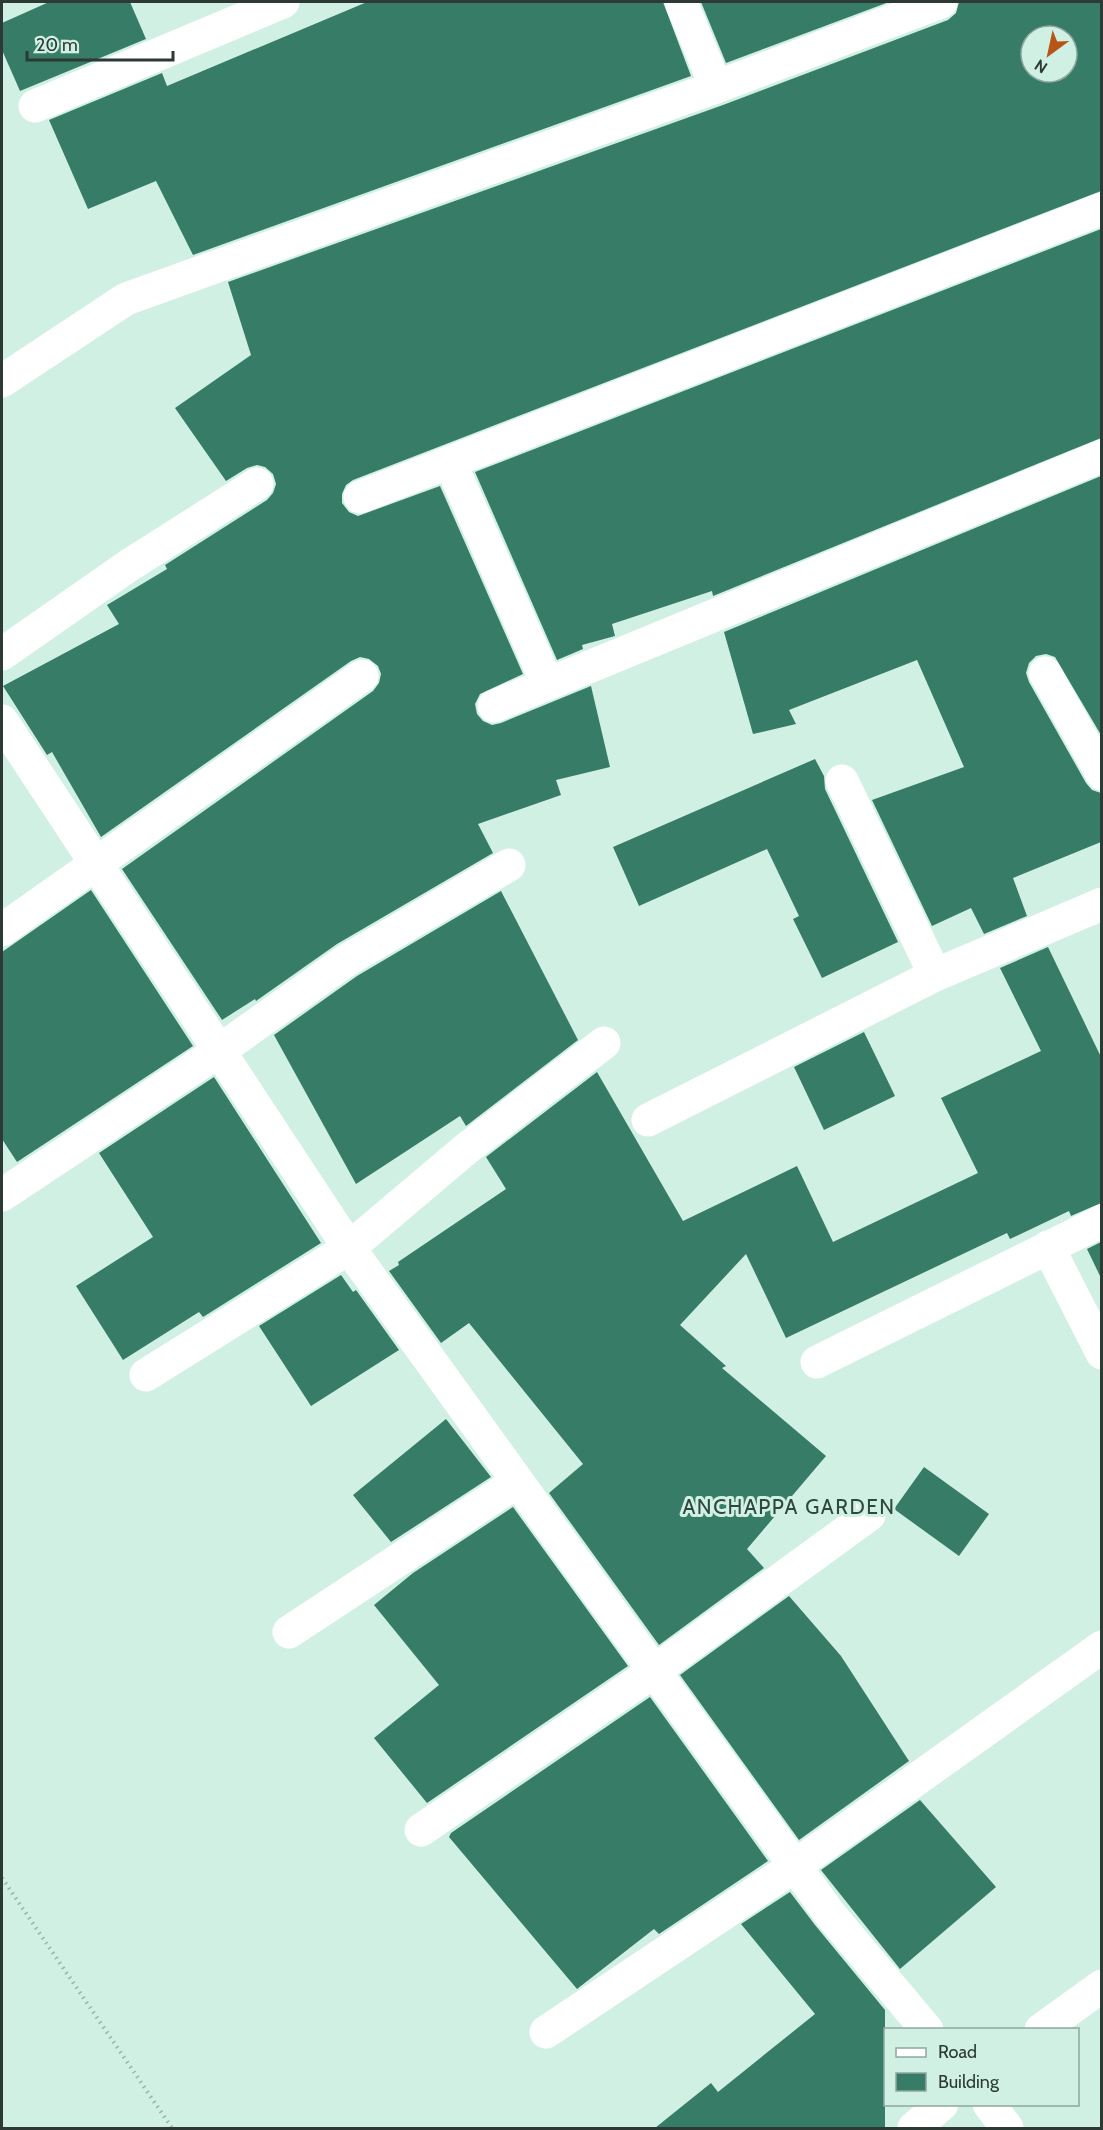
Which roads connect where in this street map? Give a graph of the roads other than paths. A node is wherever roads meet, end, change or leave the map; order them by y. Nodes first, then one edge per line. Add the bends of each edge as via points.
1 (283, 2) edge
2 (681, 2) edge
3 (942, 2) edge
4 (716, 87) junction
5 (35, 106) dead end
6 (1101, 209) edge
7 (2, 381) edge
8 (1101, 456) edge
9 (450, 462) junction
10 (257, 484) dead end
11 (360, 497) dead end
12 (2, 654) edge
13 (1045, 673) dead end
14 (362, 676) dead end
15 (547, 683) junction
16 (494, 706) dead end
17 (2, 721) edge
18 (1101, 774) edge
19 (842, 781) dead end
20 (96, 862) junction
21 (509, 865) dead end
22 (1101, 904) edge
23 (2, 930) edge
24 (935, 975) junction
25 (604, 1043) dead end
26 (219, 1051) junction
27 (648, 1120) dead end
28 (2, 1195) edge
29 (1101, 1221) edge
30 (349, 1248) junction
31 (1048, 1248) junction
32 (1101, 1353) edge
33 (817, 1362) dead end
34 (147, 1375) dead end
35 (517, 1482) junction
36 (869, 1515) dead end
37 (289, 1632) dead end
38 (1101, 1647) edge
39 (653, 1672) junction
40 (421, 1830) dead end
41 (795, 1866) junction
42 (1101, 1986) edge
43 (925, 2028) edge
44 (1044, 2028) edge
45 (546, 2032) dead end
46 (940, 2106) edge
47 (990, 2106) edge
48 (914, 2128) edge
49 (1007, 2128) edge

1 - 5 street
2 - 4 street
3 - 4 street
4 - 7 street via 126,299
6 - 9 street
8 - 15 street
9 - 11 street
9 - 15 street
10 - 12 street via 128,566
13 - 18 street
14 - 20 street
15 - 16 street
17 - 20 street
19 - 24 street
20 - 23 street
20 - 26 street
21 - 26 street via 347,960
22 - 24 street
24 - 27 street
25 - 30 street via 466,1149
26 - 28 street
26 - 30 street
29 - 31 street
30 - 34 street
30 - 35 street
31 - 32 street
31 - 33 street
35 - 37 street
35 - 39 street
36 - 39 street
38 - 41 street
39 - 40 street
39 - 41 street
41 - 43 street
41 - 45 street
42 - 44 street
46 - 48 street
47 - 49 street

